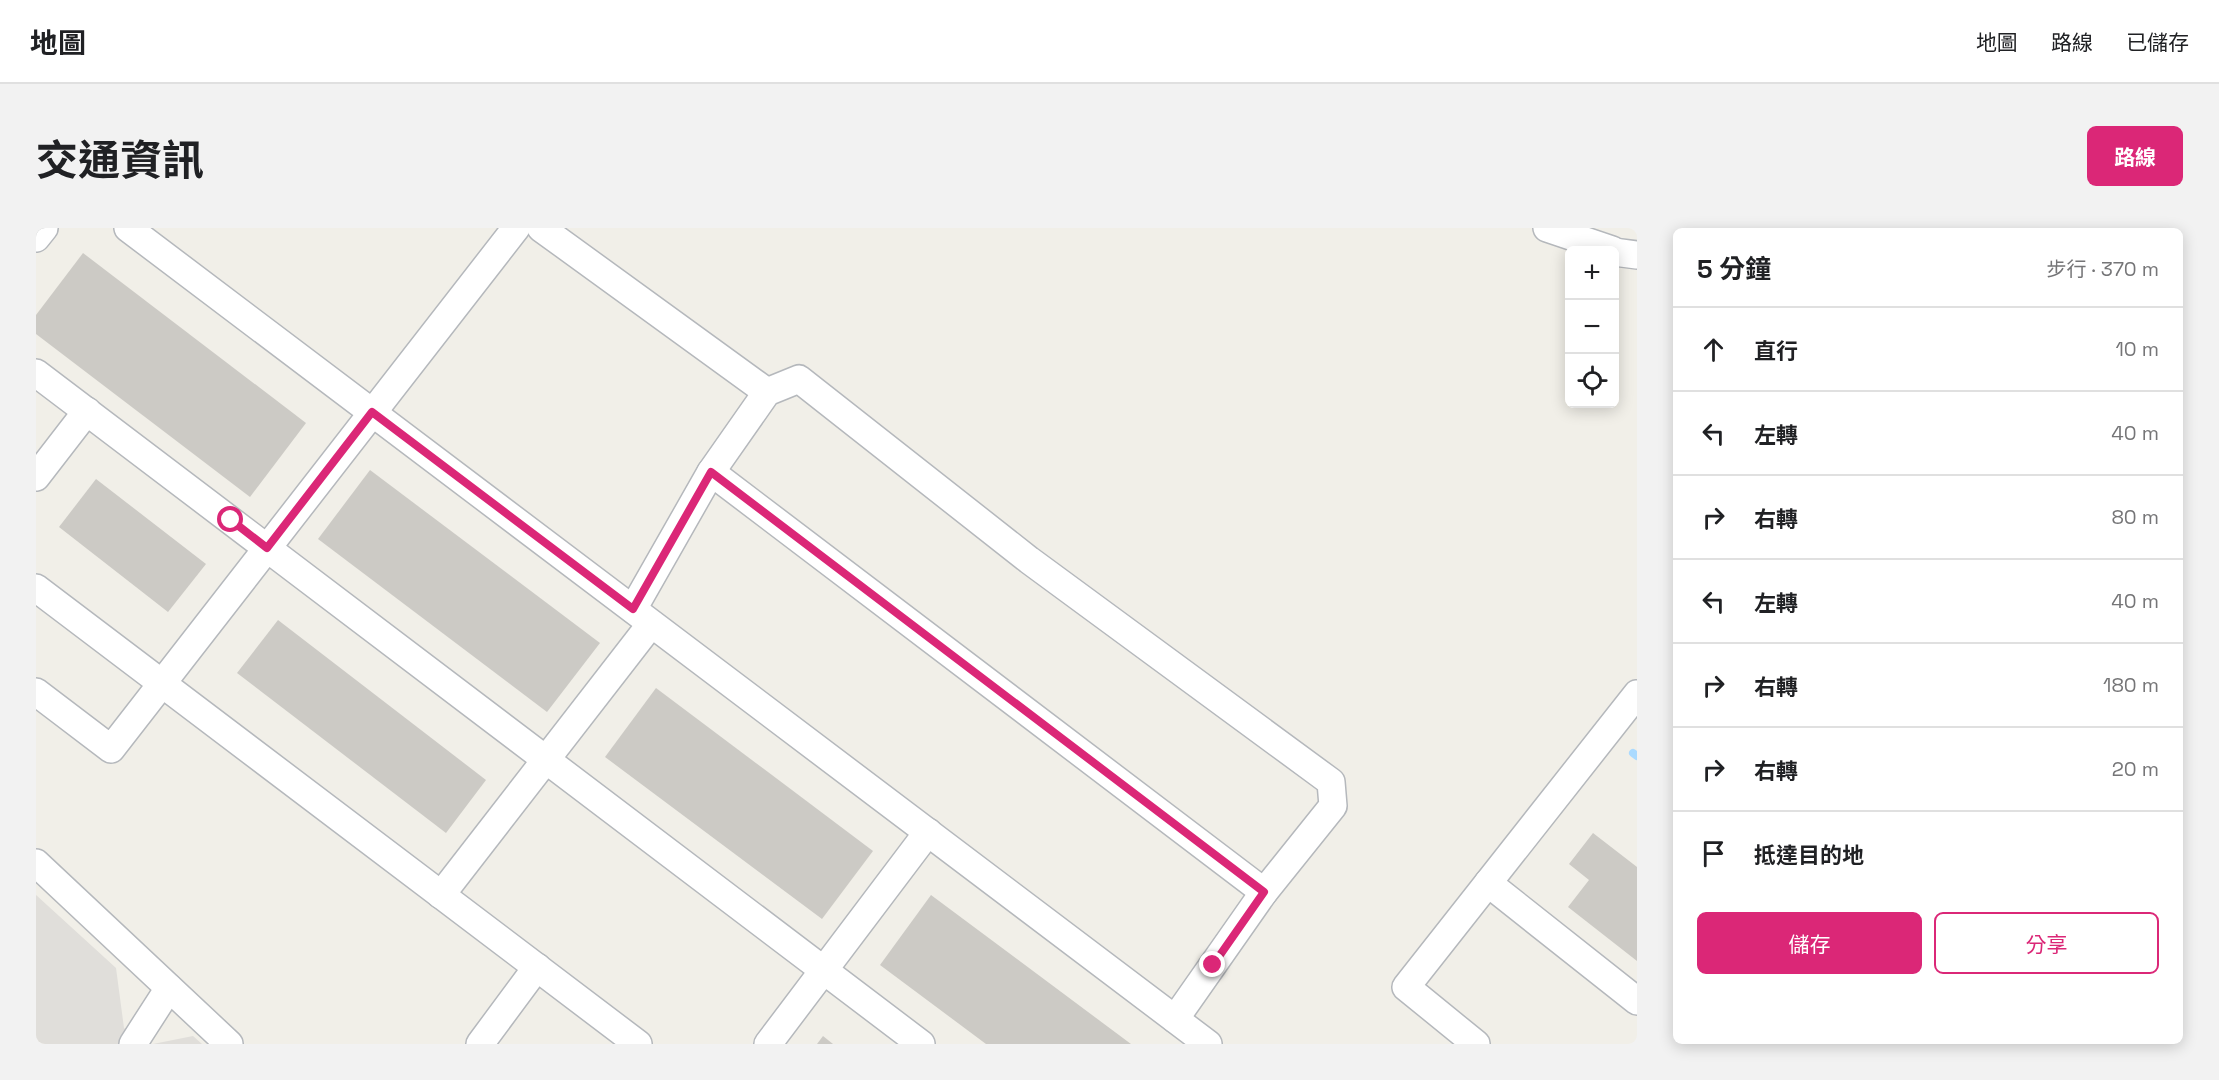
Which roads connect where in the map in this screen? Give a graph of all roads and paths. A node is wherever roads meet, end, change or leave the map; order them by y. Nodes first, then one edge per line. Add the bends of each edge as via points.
1 (45, 228) edge
2 (128, 228) edge
3 (516, 228) edge
4 (541, 228) edge
5 (1547, 228) edge
6 (36, 238) edge
7 (1624, 255) edge
8 (36, 373) edge
9 (767, 392) junction
10 (87, 411) junction
11 (372, 412) junction
12 (711, 472) junction
13 (36, 477) edge
14 (267, 548) junction
15 (36, 588) edge
16 (642, 617) junction
17 (163, 684) junction
18 (36, 692) edge
19 (1637, 694) edge
20 (546, 759) junction
21 (928, 832) junction
22 (36, 863) edge
23 (1488, 884) junction
24 (1264, 892) junction
25 (441, 895) junction
26 (537, 967) junction
27 (824, 970) junction
28 (169, 988) junction
29 (1637, 1001) edge
30 (1175, 1019) junction
31 (133, 1044) edge
32 (229, 1044) edge
33 (480, 1044) edge
34 (638, 1044) edge
35 (768, 1044) edge
36 (921, 1044) edge
37 (1208, 1044) edge
38 (1476, 1044) edge

1 - 6 street
2 - 11 street
3 - 11 street
4 - 9 street
5 - 7 street
8 - 10 street
9 - 12 street
9 - 24 street via 799,380 1029,560 1331,782 1334,807
10 - 13 street
10 - 14 street
11 - 14 street
11 - 16 street
12 - 16 street
12 - 24 street
14 - 17 street
14 - 20 street
15 - 17 street
16 - 20 street
16 - 21 street
17 - 18 street via 111,749
17 - 25 street
19 - 23 street
20 - 25 street
20 - 27 street
21 - 27 street
21 - 30 street
22 - 28 street
23 - 29 street
23 - 38 street via 1406,987
24 - 30 street
25 - 26 street
26 - 33 street
26 - 34 street
27 - 35 street
27 - 36 street
28 - 31 street
28 - 32 street
30 - 37 street

